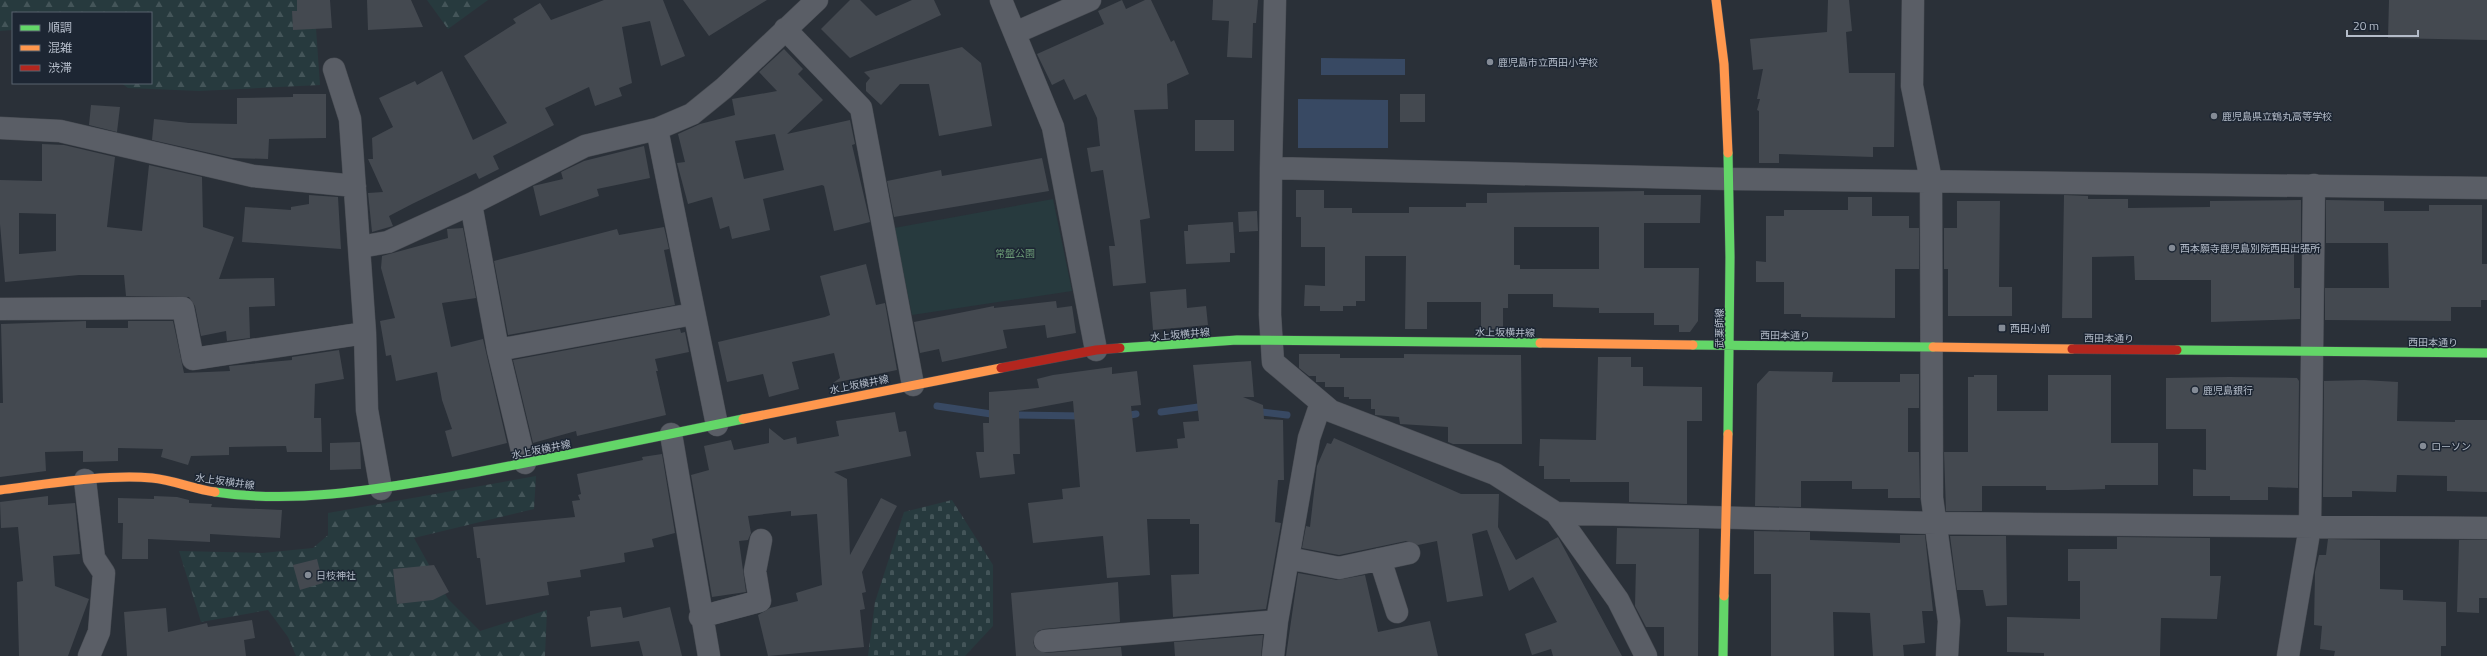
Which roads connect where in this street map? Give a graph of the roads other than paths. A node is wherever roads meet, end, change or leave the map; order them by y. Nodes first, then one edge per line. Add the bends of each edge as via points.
1 (817, 0) edge
2 (1001, 0) edge
3 (1090, 0) edge
4 (1275, 0) edge
5 (1716, 0) edge
6 (1913, 0) edge
7 (785, 29) junction
8 (1015, 33) junction
9 (334, 69) dead end
10 (0, 128) edge
11 (657, 130) junction
12 (1270, 168) junction
13 (1729, 179) junction
14 (1931, 180) junction
15 (2314, 185) junction
16 (355, 186) junction
17 (2487, 188) edge
18 (471, 204) junction
19 (360, 247) junction
20 (0, 309) edge
21 (693, 314) junction
22 (365, 333) junction
23 (1270, 342) junction
24 (1730, 345) junction
25 (1931, 348) junction
26 (498, 350) junction
27 (1096, 350) junction
28 (2312, 351) junction
29 (2487, 353) edge
30 (913, 385) junction
31 (1321, 402) junction
32 (717, 425) junction
33 (671, 434) junction
34 (525, 463) junction
35 (85, 480) junction
36 (381, 489) junction
37 (0, 490) edge
38 (1556, 513) junction
39 (1726, 516) junction
40 (1936, 523) junction
41 (2310, 527) junction
42 (2487, 528) edge
43 (762, 540) dead end
44 (1408, 553) dead end
45 (1288, 558) junction
46 (1380, 559) junction
47 (1397, 612) dead end
48 (700, 617) junction
49 (1277, 621) junction
50 (1045, 641) dead end
51 (88, 656) edge
52 (709, 656) edge
53 (1273, 656) edge
54 (1646, 656) edge
55 (1723, 656) edge
56 (1947, 656) edge
57 (2288, 656) edge

1 - 7 street
2 - 8 street
3 - 8 street
4 - 12 street
5 - 13 street, 武薬師線 via 1726,101
6 - 14 street via 1912,86
7 - 11 street via 724,88 692,114
7 - 30 street via 861,108
8 - 27 street via 1053,128
9 - 16 street via 350,119
10 - 16 street via 60,131 253,176
11 - 18 street via 585,146
11 - 21 street
12 - 13 street
12 - 23 street
13 - 14 street
13 - 24 street, 武薬師線
14 - 15 street
14 - 25 street
15 - 17 street
15 - 28 street
16 - 19 street
18 - 19 street via 388,242
18 - 26 street
19 - 22 street
20 - 22 street via 183,308 193,359
21 - 26 street
21 - 32 street
22 - 36 street via 367,410
23 - 24 street, 水上坂横井線
23 - 27 street, 水上坂横井線 via 1237,340
23 - 31 street via 1273,362
24 - 25 street, 西田本通り
24 - 39 street, 武薬師線
25 - 28 street, 西田本通り
25 - 40 street via 1932,498
26 - 34 street
27 - 30 street, 水上坂横井線
28 - 29 street, 西田本通り
28 - 41 street
30 - 32 street, 水上坂横井線
31 - 38 street via 1331,411 1495,474
31 - 45 street via 1309,438
32 - 33 street, 水上坂横井線
33 - 34 street, 水上坂横井線
33 - 48 street
34 - 36 street, 水上坂横井線
35 - 36 street, 水上坂横井線 via 153,478 195,489 239,496 293,497
35 - 37 street, 水上坂横井線
35 - 51 street via 94,558 104,573 100,625
38 - 39 street
38 - 54 street via 1618,600
39 - 40 street
39 - 55 street, 武薬師線
40 - 41 street
40 - 56 street via 1949,621
41 - 42 street
41 - 57 street
43 - 48 street via 755,571 760,601
44 - 46 street
45 - 46 street via 1339,568
45 - 49 street
46 - 47 street
48 - 52 street
49 - 50 street
49 - 53 street

